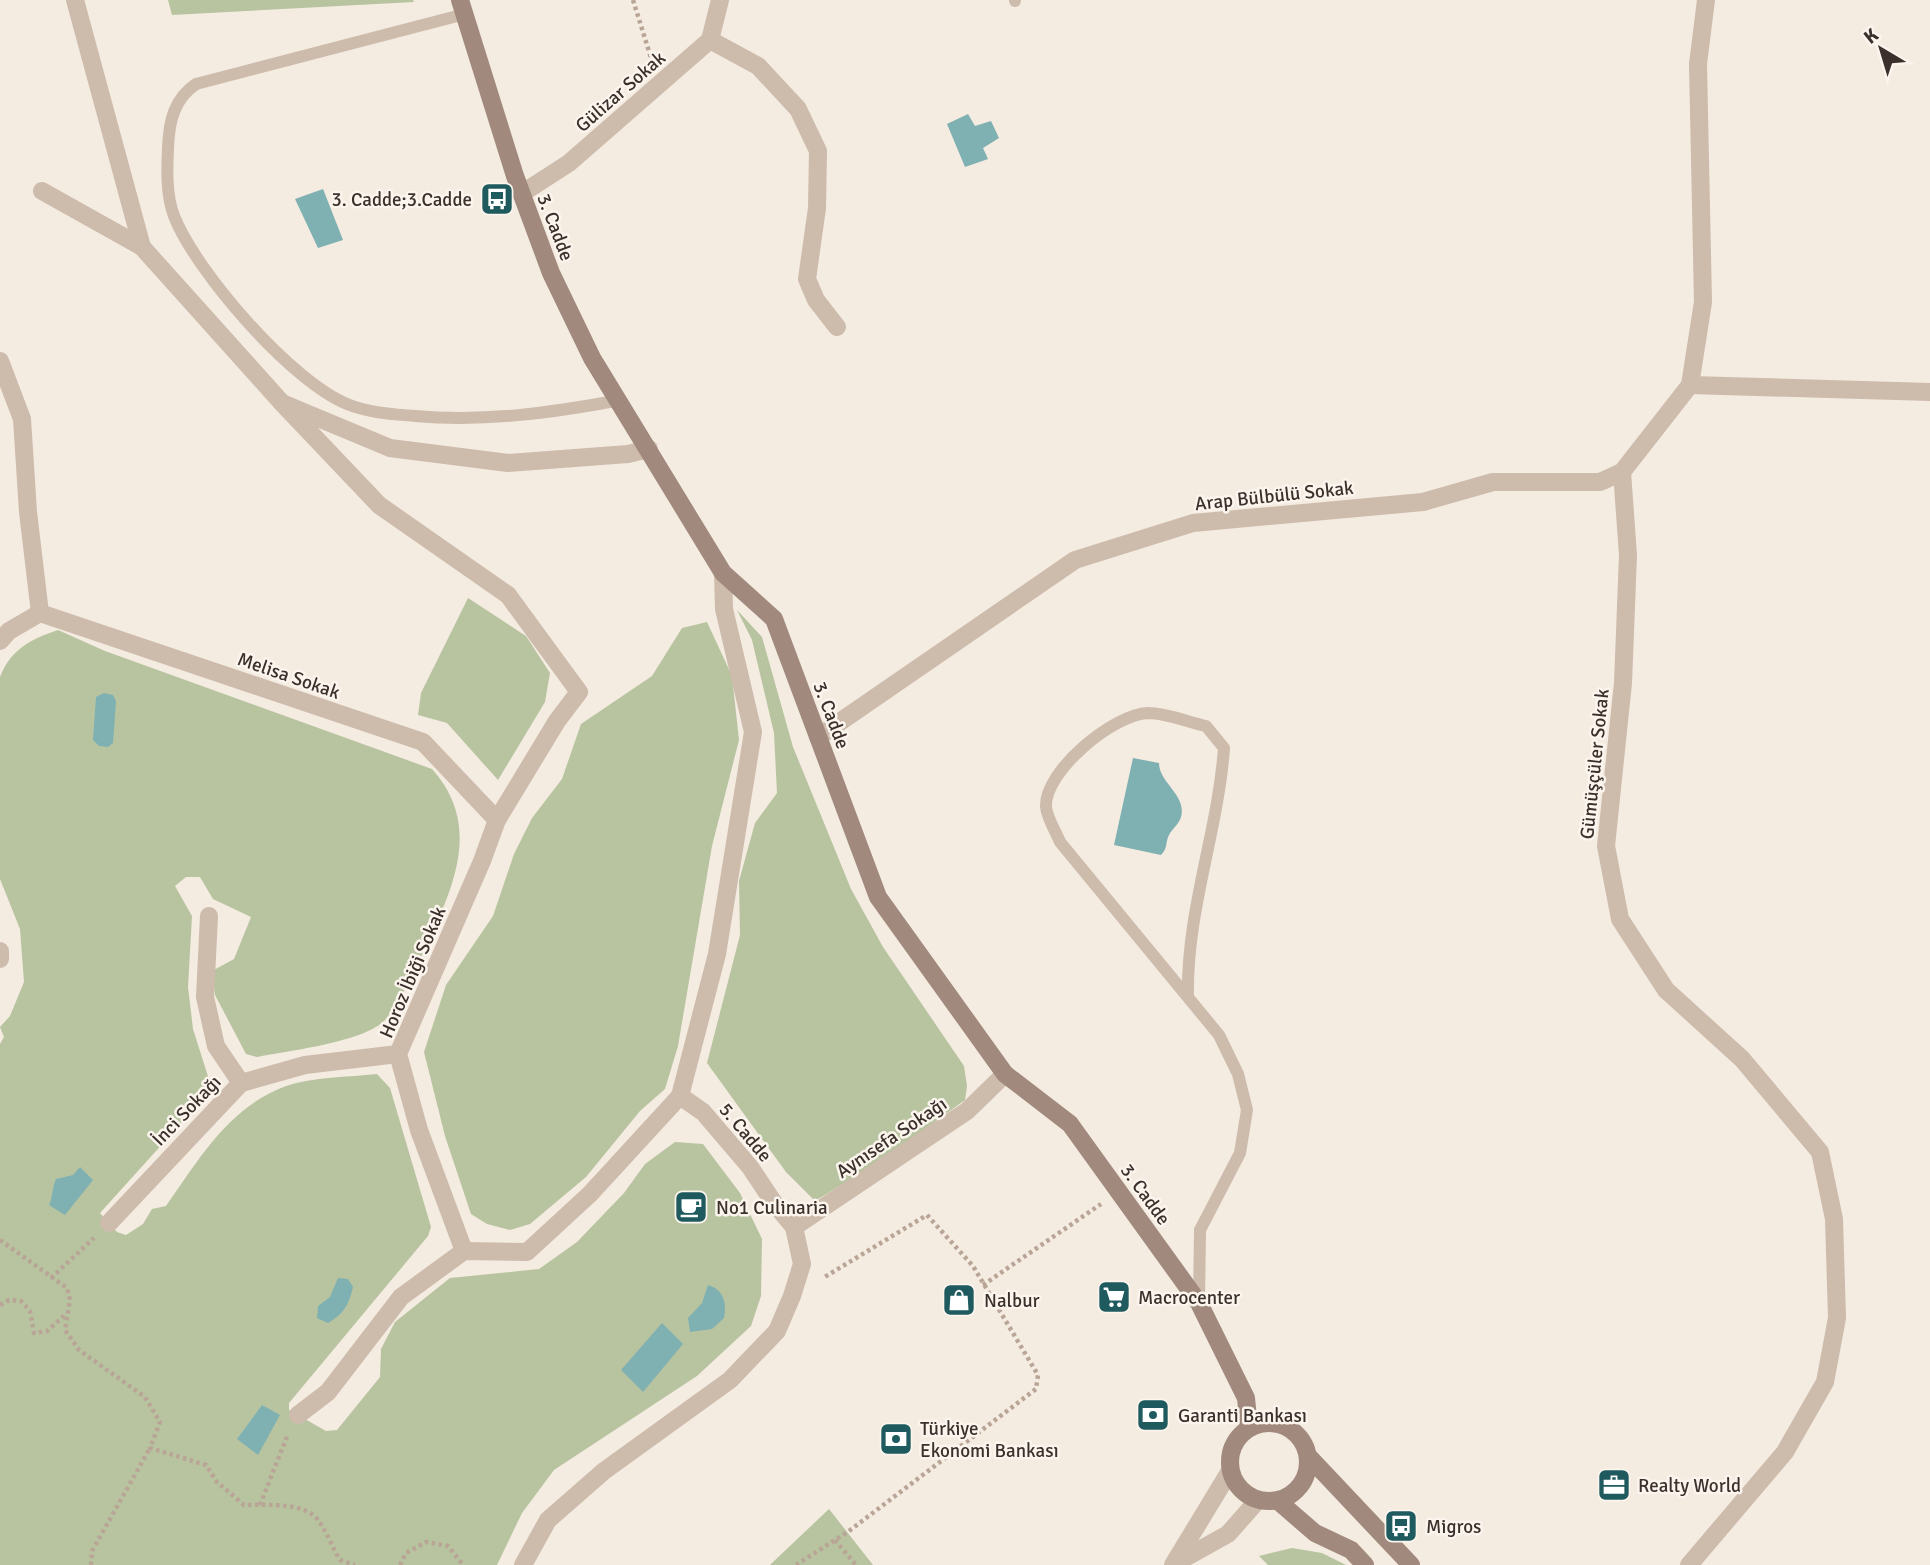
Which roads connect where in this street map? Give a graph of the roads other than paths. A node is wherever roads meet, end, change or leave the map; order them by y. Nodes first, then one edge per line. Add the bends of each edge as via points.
1 (75, 0) edge
2 (720, 0) edge
3 (1706, 0) edge
4 (463, 7) edge
5 (710, 40) junction
6 (42, 191) dead end
7 (521, 194) junction
8 (142, 247) junction
9 (837, 327) dead end
10 (0, 361) edge
11 (1690, 385) junction
12 (1930, 392) edge
13 (620, 400) junction
14 (282, 402) junction
15 (649, 449) junction
16 (1622, 472) junction
17 (723, 573) junction
18 (40, 613) junction
19 (0, 641) edge
20 (818, 737) junction
21 (497, 820) junction
22 (209, 916) dead end
23 (0, 951) edge
24 (0, 959) edge
25 (1188, 997) junction
26 (398, 1054) junction
27 (1005, 1074) junction
28 (241, 1083) junction
29 (680, 1096) junction
30 (109, 1223) road end
31 (794, 1227) junction
32 (464, 1251) junction
33 (1199, 1303) junction
34 (1246, 1398) junction
35 (298, 1415) road end
36 (1273, 1422) junction
37 (1249, 1428) junction
38 (1309, 1457) junction
39 (1230, 1471) junction
40 (1258, 1500) junction
41 (1278, 1501) junction
42 (523, 1565) edge
43 (1173, 1565) edge
44 (1365, 1565) edge
45 (1411, 1565) edge
46 (1689, 1565) edge

1 - 8 street
2 - 5 street
3 - 11 street via 1698,64 1703,302
4 - 7 main road, 3. Cadde
4 - 13 lane via 196,83 180,95 168,131 167,175 174,215 229,303 308,380 346,404 377,413 505,418
5 - 7 street, Gülizar Sokak via 569,163
5 - 9 street via 758,66 797,109 818,151 817,208 807,279
6 - 8 street
7 - 13 main road, 3. Cadde via 551,273 592,358
8 - 14 street
10 - 18 street via 22,419
11 - 12 street
11 - 16 street
13 - 15 main road, 3. Cadde
14 - 15 street via 390,448 416,452 508,463
14 - 21 street, Horoz İbiği Sokak via 379,505 508,595 579,692
15 - 17 main road, 3. Cadde
16 - 20 street, Arap Bülbülü Sokak via 1601,482 1493,482 1423,502 1193,523 1076,560
16 - 46 street, Gümüşçüler Sokak via 1628,555 1623,683 1606,846 1620,919 1666,990 1742,1059 1819,1152 1834,1219 1837,1318 1825,1382 1785,1452
17 - 20 main road, 3. Cadde via 774,619
17 - 29 street via 724,609 753,732 717,954
18 - 19 street
18 - 21 street, Melisa Sokak via 423,742
20 - 27 main road, 3. Cadde via 878,897
21 - 26 street, Horoz İbiği Sokak
22 - 28 street via 205,997 216,1046
23 - 24 street
25 - 25 lane via 1192,918 1221,793 1224,748 1206,726 1147,713 1121,720 1081,748 1051,783 1046,807 1060,842
25 - 33 lane via 1219,1035 1238,1074 1247,1110 1240,1153 1200,1230
26 - 28 street, İnci Sokağı via 305,1065
26 - 32 street, Horoz İbiği Sokak via 419,1130
27 - 31 street, Aynısefa Sokağı via 967,1111
27 - 33 main road, 3. Cadde via 1070,1125
28 - 30 street, İnci Sokağı
29 - 31 street, 5. Cadde via 703,1112 751,1167
29 - 32 street via 590,1194 527,1252
31 - 42 street, 5. Cadde via 802,1264 778,1331 730,1380 604,1471 548,1520
32 - 35 street via 401,1297 328,1392
33 - 34 main road, 3. Cadde
34 - 36 main road
34 - 37 main road
36 - 37 main road
36 - 38 main road via 1297,1433
37 - 39 main road via 1233,1447
38 - 41 main road via 1298,1489
38 - 45 main road
39 - 40 main road via 1240,1489
39 - 43 street
40 - 41 main road
40 - 43 street via 1228,1534
41 - 44 main road via 1315,1532 1351,1549

